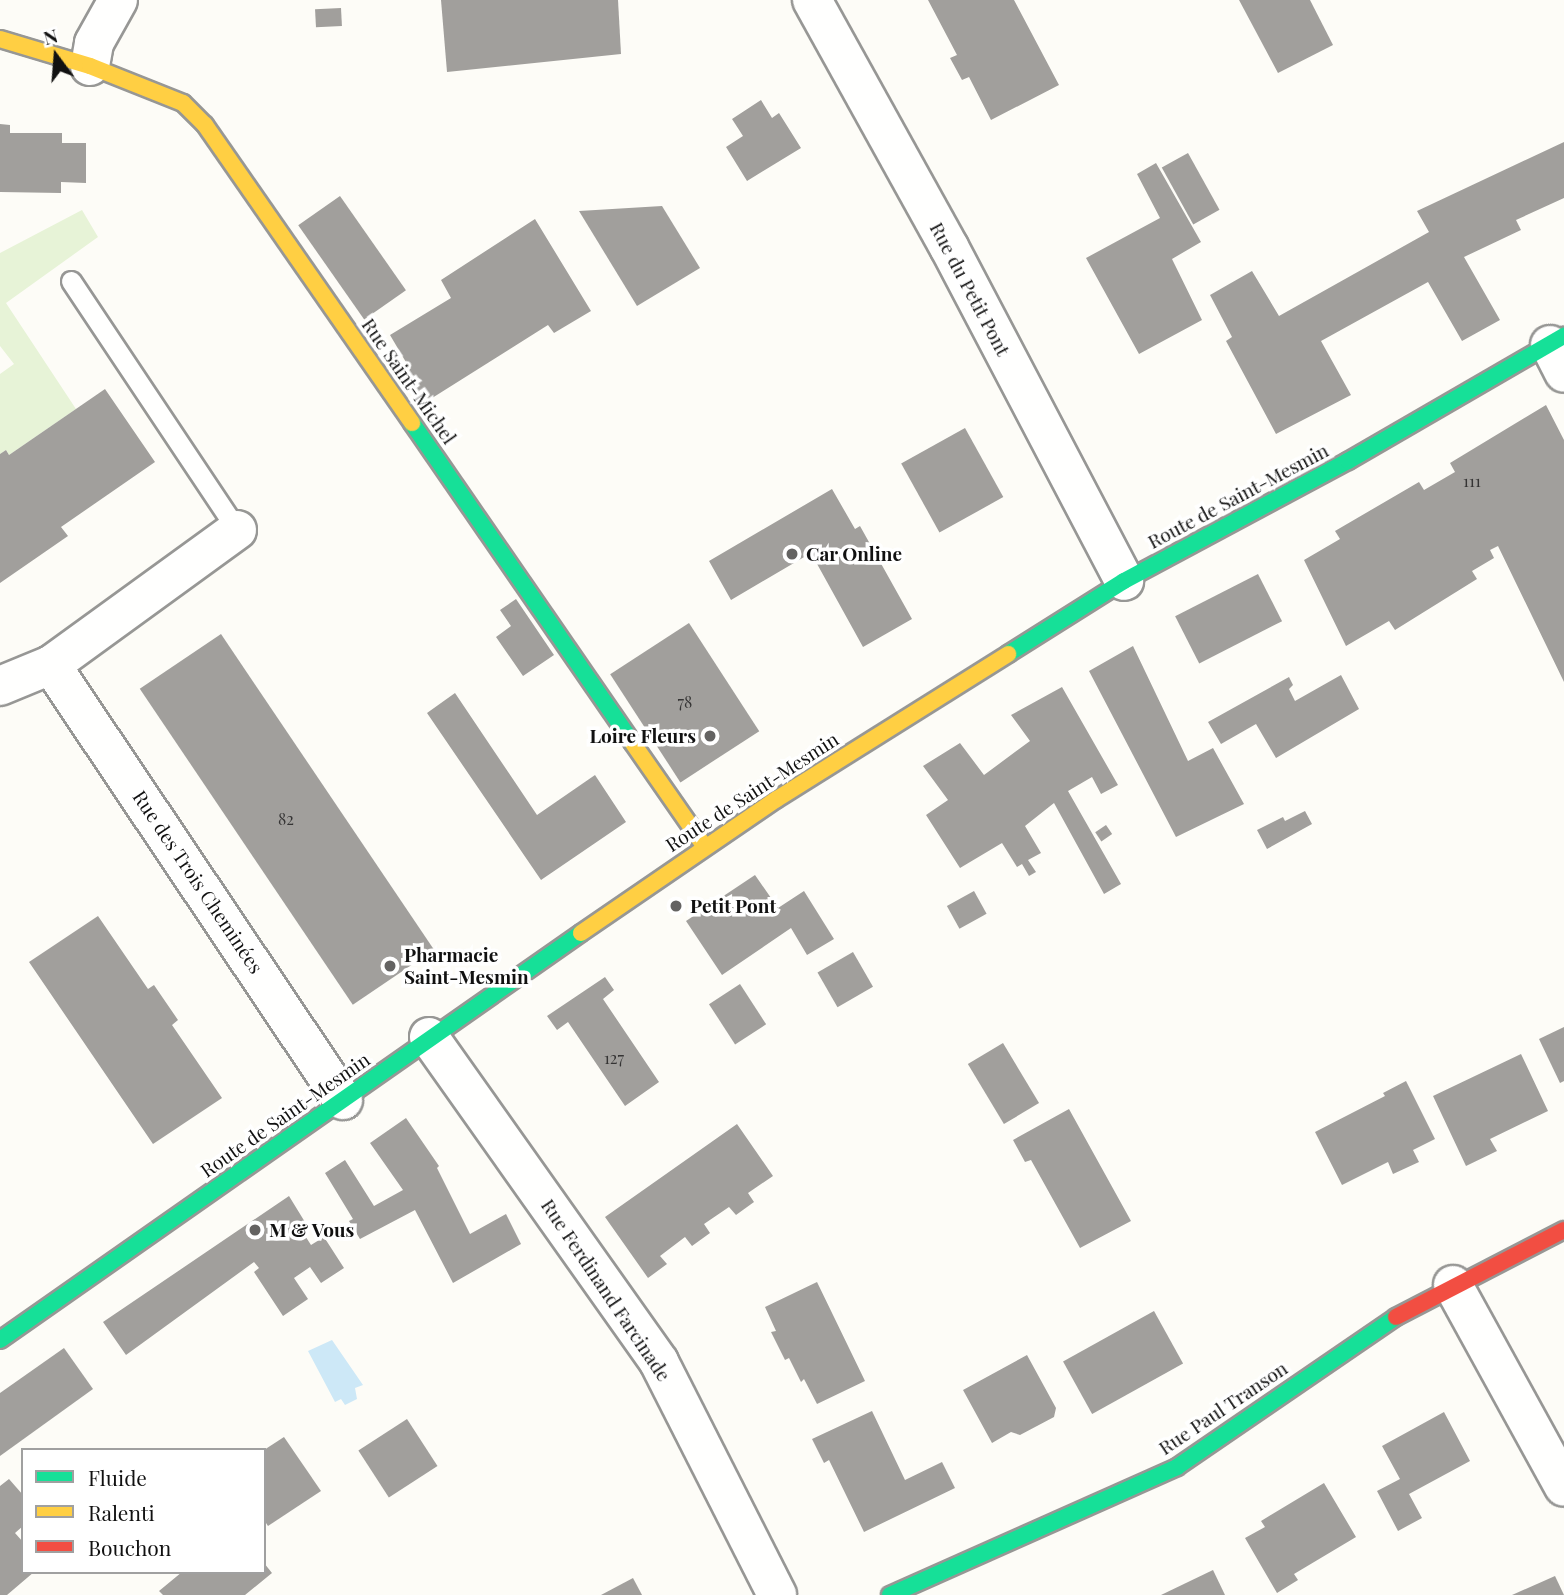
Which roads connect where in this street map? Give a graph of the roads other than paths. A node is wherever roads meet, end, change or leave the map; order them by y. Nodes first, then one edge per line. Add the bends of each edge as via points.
1 (118, 0) edge
2 (812, 0) edge
3 (0, 39) edge
4 (90, 66) junction
5 (71, 281) dead end
6 (1559, 351) edge
7 (237, 530) joint
8 (1124, 581) junction
9 (51, 665) junction
10 (0, 686) edge
11 (705, 847) junction
12 (429, 1037) junction
13 (343, 1100) junction
14 (1564, 1230) edge
15 (1454, 1285) junction
16 (0, 1340) edge
17 (1564, 1487) edge
18 (777, 1595) edge
19 (890, 1595) edge

1 - 4 street via 94,43
2 - 8 street, Rue du Petit Pont
3 - 4 street, Rue Saint-Michel
4 - 11 street, Rue Saint-Michel via 183,103 205,125
5 - 7 lane
6 - 8 street, Route de Saint-Mesmin
7 - 9 street
8 - 11 street, Route de Saint-Mesmin
9 - 10 street
9 - 13 street, Rue des Trois Cheminées
11 - 12 street, Route de Saint-Mesmin
12 - 13 street, Route de Saint-Mesmin
12 - 18 street, Rue Ferdinand Farcinade via 659,1362
13 - 16 street, Route de Saint-Mesmin
14 - 15 street, Rue Paul Transon
15 - 17 street
15 - 19 street, Rue Paul Transon via 1374,1329 1177,1467

